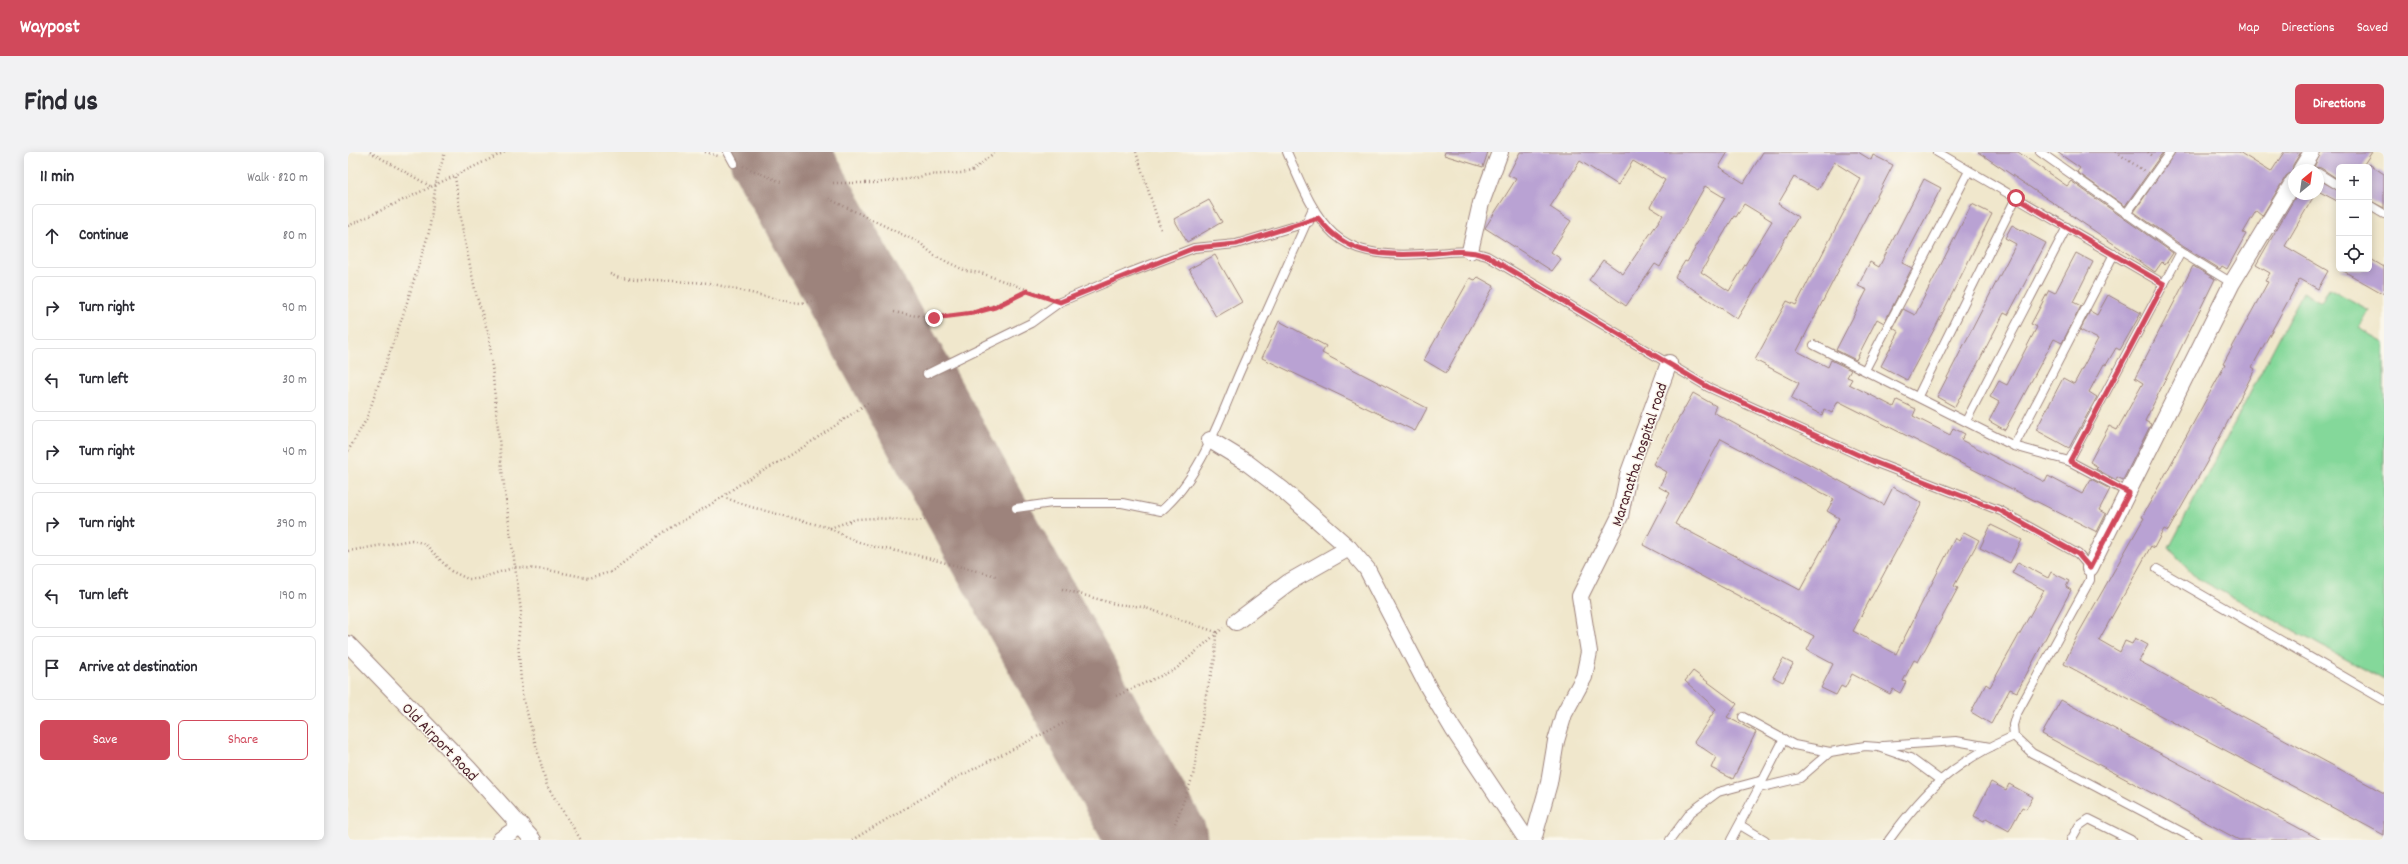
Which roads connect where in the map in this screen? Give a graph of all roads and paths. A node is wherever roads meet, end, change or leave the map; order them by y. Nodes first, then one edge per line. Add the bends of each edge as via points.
1 (370, 152) edge
2 (445, 152) edge
3 (505, 152) edge
4 (728, 152) edge
5 (995, 152) edge
6 (1136, 152) edge
7 (1287, 152) edge
8 (1500, 152) edge
9 (1937, 152) edge
10 (2040, 152) edge
11 (2116, 152) edge
12 (2170, 152) edge
13 (734, 163) dead end
14 (1969, 171) junction
15 (455, 177) junction
16 (2324, 177) edge
17 (2152, 178) junction
18 (436, 183) junction
19 (833, 183) dead end
20 (2336, 184) edge
21 (431, 186) junction
22 (2288, 191) edge
23 (2016, 198) junction
24 (829, 200) dead end
25 (2372, 207) edge
26 (1313, 208) junction
27 (2126, 214) junction
28 (2384, 214) edge
29 (1318, 218) junction
30 (1307, 223) junction
31 (348, 226) edge
32 (2067, 227) junction
33 (1161, 230) dead end
34 (1470, 251) junction
35 (2181, 252) junction
36 (2114, 254) junction
37 (610, 274) dead end
38 (2232, 283) junction
39 (2164, 284) junction
40 (1027, 291) junction
41 (820, 300) dead end
42 (1060, 302) junction
43 (894, 312) dead end
44 (1814, 345) dead end
45 (1669, 363) junction
46 (1865, 370) junction
47 (927, 374) dead end
48 (1918, 396) junction
49 (870, 400) dead end
50 (1966, 421) junction
51 (1210, 440) junction
52 (2014, 446) junction
53 (348, 451) edge
54 (2070, 461) junction
55 (2129, 493) junction
56 (723, 497) junction
57 (1016, 508) dead end
58 (968, 513) dead end
59 (830, 528) junction
60 (1349, 548) junction
61 (348, 551) edge
62 (516, 567) junction
63 (2090, 568) junction
64 (2158, 569) dead end
65 (996, 576) dead end
66 (1062, 589) dead end
67 (1236, 622) joint
68 (1216, 632) junction
69 (348, 644) edge
70 (1116, 696) dead end
71 (2384, 700) edge
72 (1743, 717) dead end
73 (1066, 722) dead end
74 (2014, 736) junction
75 (1784, 739) junction
76 (1990, 746) junction
77 (1878, 747) junction
78 (1830, 752) junction
79 (1940, 780) junction
80 (1761, 784) junction
81 (521, 825) junction
82 (1740, 825) junction
83 (1174, 826) dead end
84 (500, 840) edge
85 (532, 840) edge
86 (581, 840) edge
87 (852, 840) edge
88 (1527, 840) edge
89 (1533, 840) edge
90 (1670, 840) edge
91 (1731, 840) edge
92 (1765, 840) edge
93 (1889, 840) edge
94 (2071, 840) edge
95 (2131, 840) edge
96 (2197, 840) edge

1 - 21 path
2 - 18 path
3 - 15 path
4 - 13 lane
5 - 19 path via 972,171 962,173 926,175 875,183
6 - 33 path
7 - 26 lane
8 - 34 street via 1481,203
9 - 14 lane
10 - 27 lane
11 - 17 path
12 - 17 lane
14 - 23 lane
14 - 46 lane
15 - 18 path
15 - 62 path via 476,294 489,336 502,470
16 - 20 lane
17 - 27 lane
18 - 21 path
18 - 53 path via 429,232 403,315 366,420
21 - 31 path
22 - 38 street
23 - 32 lane
23 - 48 lane
24 - 40 path via 920,243 935,256 966,271 998,279
25 - 28 lane
26 - 29 lane
26 - 30 lane
27 - 35 lane
29 - 30 lane
29 - 34 lane via 1344,243 1362,250 1382,254
30 - 42 lane via 1236,244 1194,248
30 - 51 lane
32 - 36 lane
32 - 50 lane
34 - 45 lane via 1487,256
35 - 38 lane
35 - 39 lane
36 - 39 lane
36 - 52 lane
37 - 41 path via 619,278 709,283 789,302
38 - 55 street
39 - 54 lane
40 - 42 path
40 - 43 path via 995,307 973,313 934,318
42 - 47 lane via 1031,323
44 - 46 lane
45 - 63 lane via 1708,387 1816,437 2001,511 2078,554
45 - 89 street, Maranatha hospital road via 1628,475 1620,516 1580,596 1589,652 1584,677 1564,714
46 - 48 lane
48 - 50 lane
49 - 56 path via 820,438 739,483
50 - 52 lane
51 - 57 lane via 1190,478 1161,511 1122,503 1052,503
51 - 60 street via 1246,462
52 - 54 lane
54 - 55 lane
55 - 63 street
56 - 59 path
56 - 62 path via 664,532 611,572 588,578
58 - 59 path via 916,521 856,519
59 - 65 path via 846,538 870,546
60 - 67 street via 1289,582
60 - 88 street via 1367,569 1428,687 1453,729
61 - 62 path via 412,540 425,544 458,576 477,579
62 - 86 path via 522,611 518,642 523,698 546,786
63 - 74 lane via 2090,580 2084,593 2016,715 2013,725
64 - 71 lane
66 - 68 path via 1115,604 1143,607
67 - 68 path
68 - 70 path via 1176,668
68 - 83 path via 1215,658 1206,695 1193,776
69 - 81 street, Old Airport Road
72 - 75 lane
73 - 87 path via 956,778
74 - 76 lane
74 - 96 lane via 2032,753
75 - 78 lane via 1794,745
75 - 80 lane
76 - 77 lane via 1956,741
76 - 79 lane via 1967,759
77 - 78 lane via 1853,747
77 - 79 lane via 1910,758
78 - 80 lane via 1800,778
79 - 93 lane
80 - 82 lane
80 - 90 lane via 1718,792 1691,812
81 - 84 street
81 - 85 street, Old Airport Road
82 - 91 lane
82 - 92 lane
94 - 95 lane via 2079,826 2089,819

